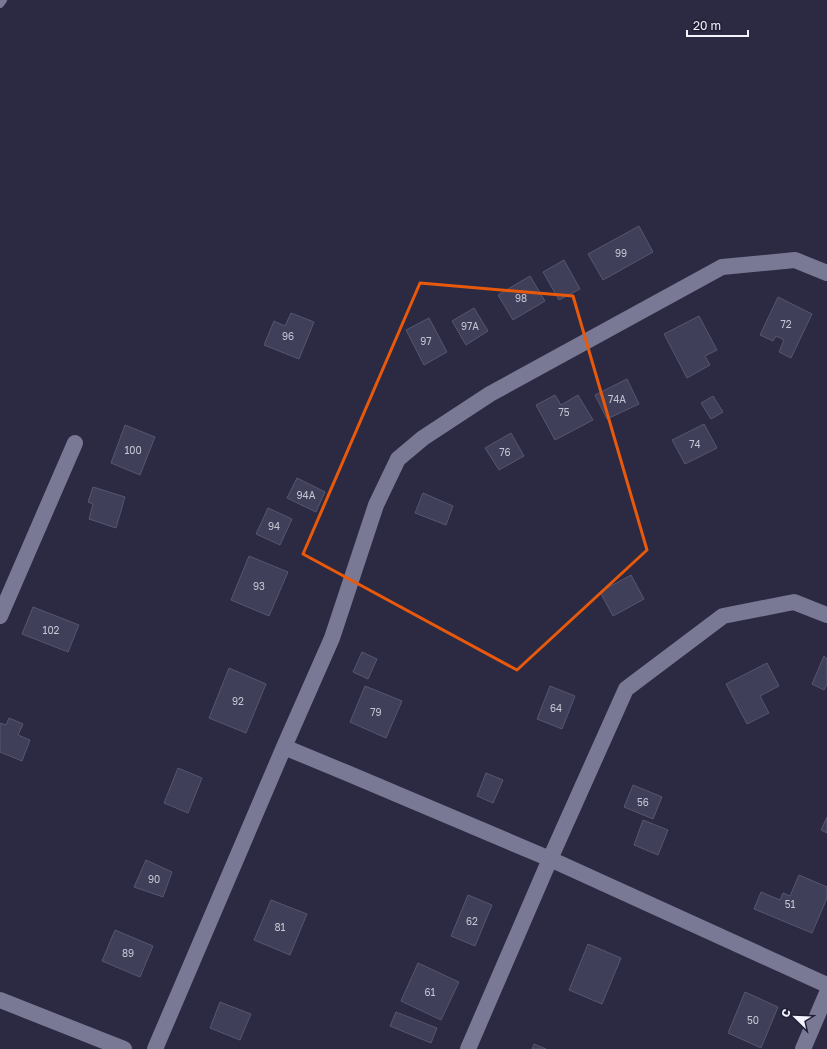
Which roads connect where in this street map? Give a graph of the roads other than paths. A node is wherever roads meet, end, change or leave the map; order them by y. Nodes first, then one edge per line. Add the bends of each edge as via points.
1 (3, 0) edge
2 (0, 4) edge
3 (827, 272) edge
4 (75, 444) dead end
5 (827, 615) edge
6 (0, 616) edge
7 (284, 747) junction
8 (550, 859) junction
9 (827, 985) edge
10 (827, 993) edge
11 (0, 1000) edge
12 (124, 1049) edge
13 (155, 1049) edge
14 (468, 1049) edge
15 (803, 1049) edge

1 - 2 lane
3 - 7 street via 795,260 722,267 490,394 423,438 398,459 376,505 332,638
4 - 6 street
5 - 8 street via 794,602 723,616 626,689
7 - 8 street
7 - 13 street
8 - 9 street
8 - 14 street
10 - 15 street
11 - 12 street

